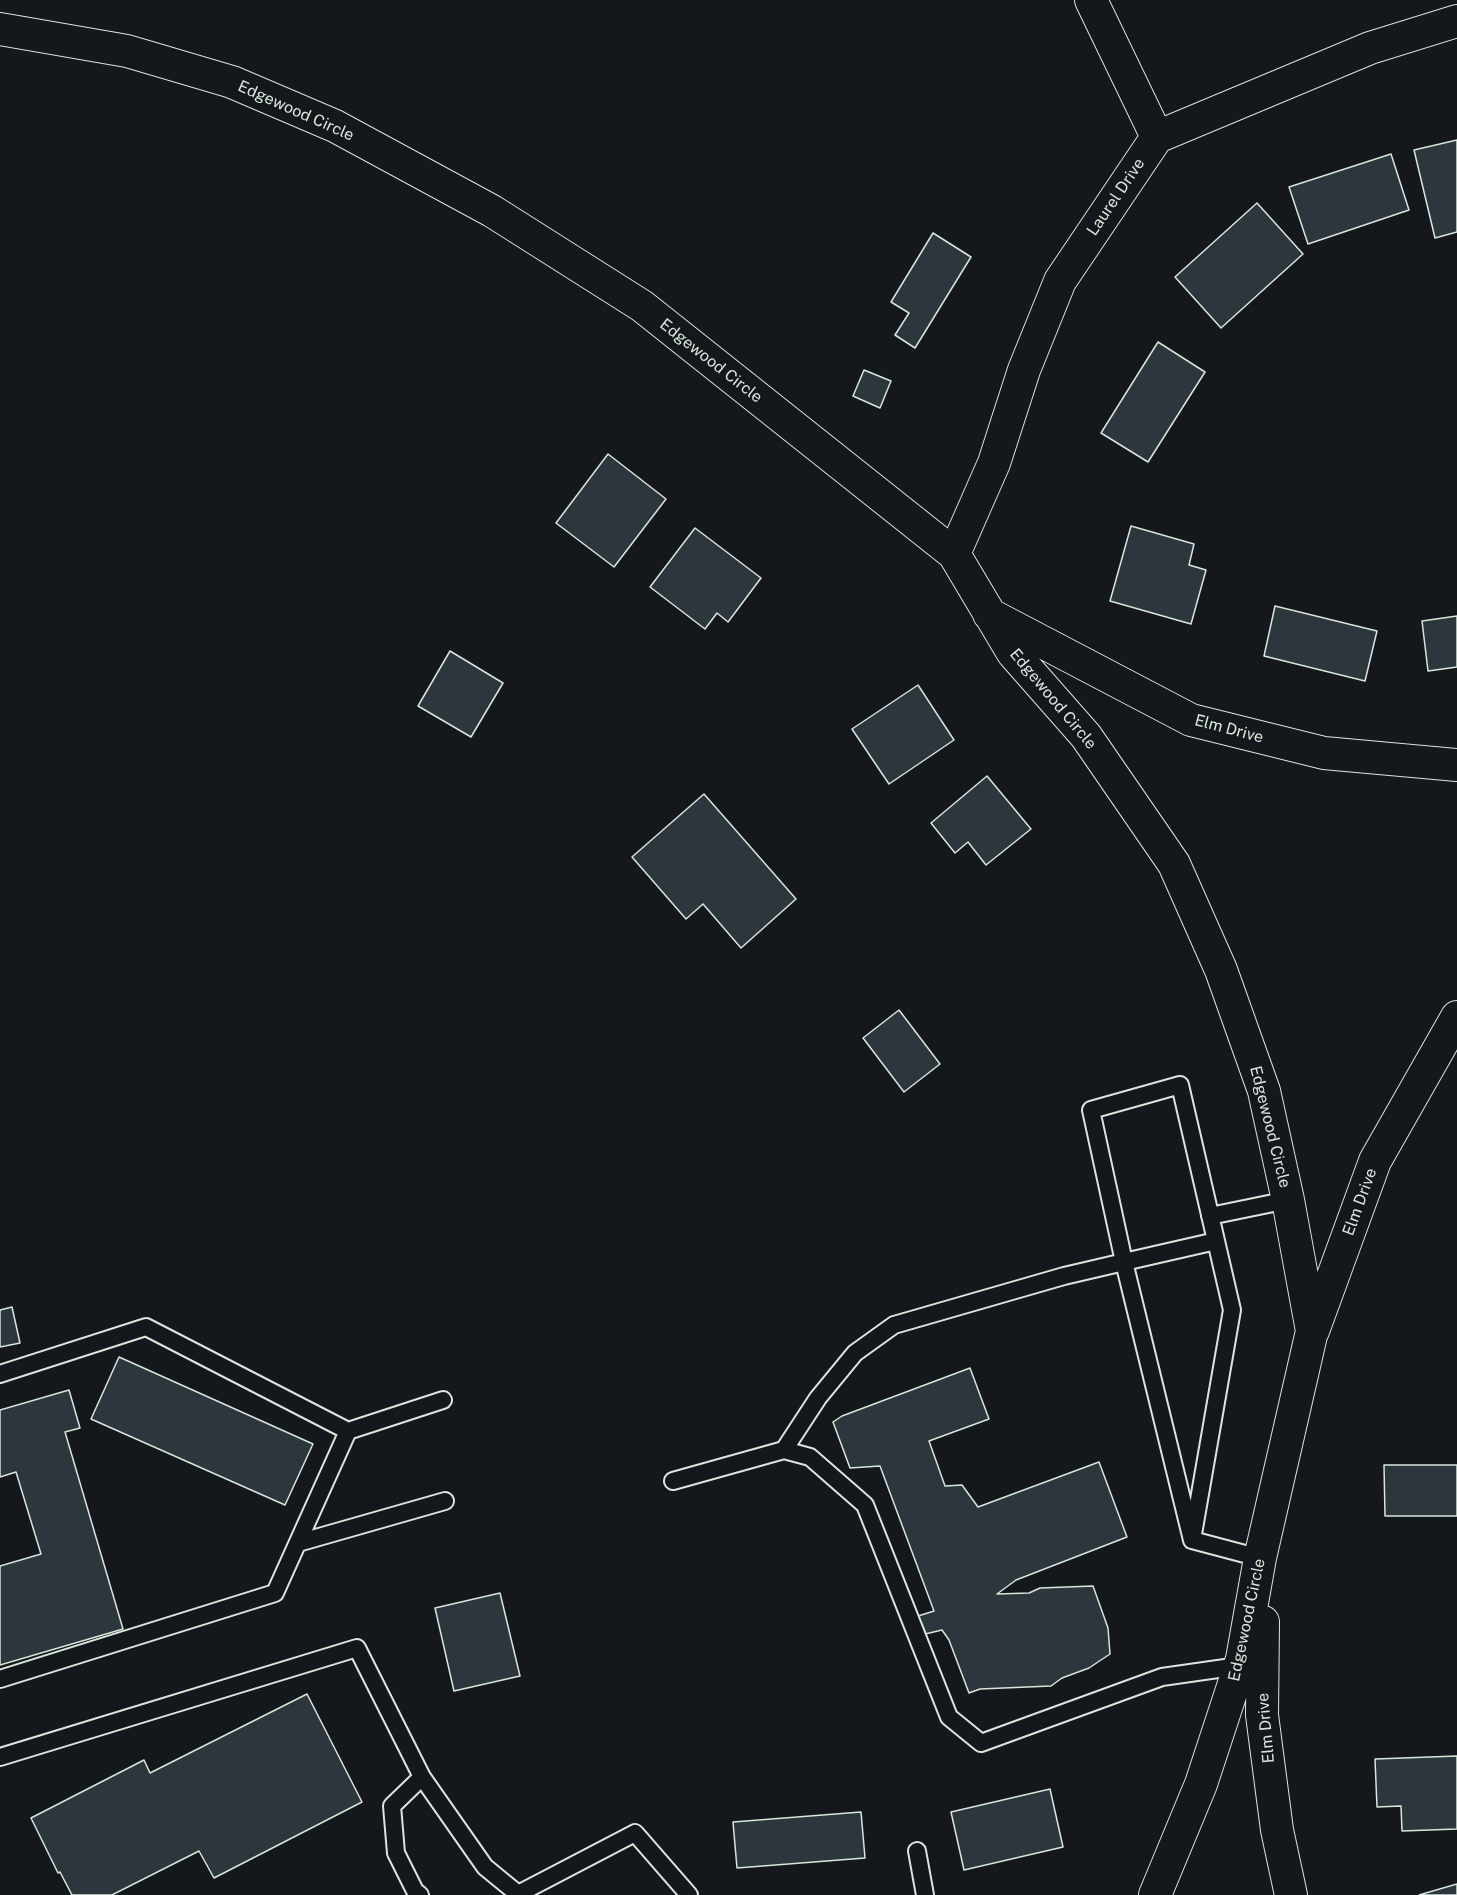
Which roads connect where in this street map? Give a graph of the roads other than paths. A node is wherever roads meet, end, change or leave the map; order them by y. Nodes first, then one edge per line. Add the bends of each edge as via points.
1 (1091, 0) edge
2 (1457, 21) edge
3 (0, 29) edge
4 (1157, 136) junction
5 (954, 554) junction
6 (988, 614) junction
7 (1457, 765) edge
8 (1457, 1017) edge
9 (1288, 1200) junction
10 (1210, 1216) junction
11 (1216, 1241) junction
12 (1124, 1263) junction
13 (1312, 1331) junction
14 (0, 1374) edge
15 (443, 1400) dead end
16 (348, 1431) junction
17 (784, 1450) junction
18 (673, 1481) dead end
19 (445, 1501) dead end
20 (1192, 1540) junction
21 (298, 1543) junction
22 (1260, 1558) junction
23 (1239, 1666) junction
24 (0, 1679) edge
25 (0, 1757) edge
26 (422, 1777) junction
27 (917, 1851) dead end
28 (420, 1895) edge
29 (689, 1895) edge
30 (926, 1895) edge
31 (1155, 1895) edge
32 (1291, 1895) edge

1 - 4 street
2 - 4 street via 1370,48
3 - 5 street, Edgewood Circle via 127,51 232,82 335,126 482,206 642,306
4 - 5 street, Laurel Drive via 1059,281 1024,369 994,464
5 - 6 street, Edgewood Circle
6 - 7 street, Elm Drive via 1191,720 1324,753
6 - 9 street, Edgewood Circle via 1013,653 1086,736 1174,864 1221,970 1264,1091
8 - 13 street, Elm Drive via 1375,1161
9 - 10 lane
9 - 13 street, Edgewood Circle
10 - 11 lane
10 - 12 lane via 1180,1085 1091,1110
11 - 12 lane
11 - 20 lane via 1232,1310
12 - 17 lane via 1064,1276 894,1325 855,1353 818,1398
12 - 20 lane
13 - 22 street, Edgewood Circle
14 - 16 lane via 146,1327
15 - 16 lane
16 - 21 lane
17 - 18 lane
17 - 23 lane via 810,1457 865,1505 949,1717 981,1743 1162,1677
19 - 21 lane
20 - 22 lane
21 - 24 lane via 276,1593
22 - 23 street, Edgewood Circle
22 - 32 street, Elm Drive via 1262,1715
23 - 31 street, Edgewood Circle via 1201,1784
25 - 26 lane via 357,1648
26 - 28 lane via 392,1806 396,1853
26 - 29 lane via 485,1867 518,1894 635,1833
27 - 30 lane

